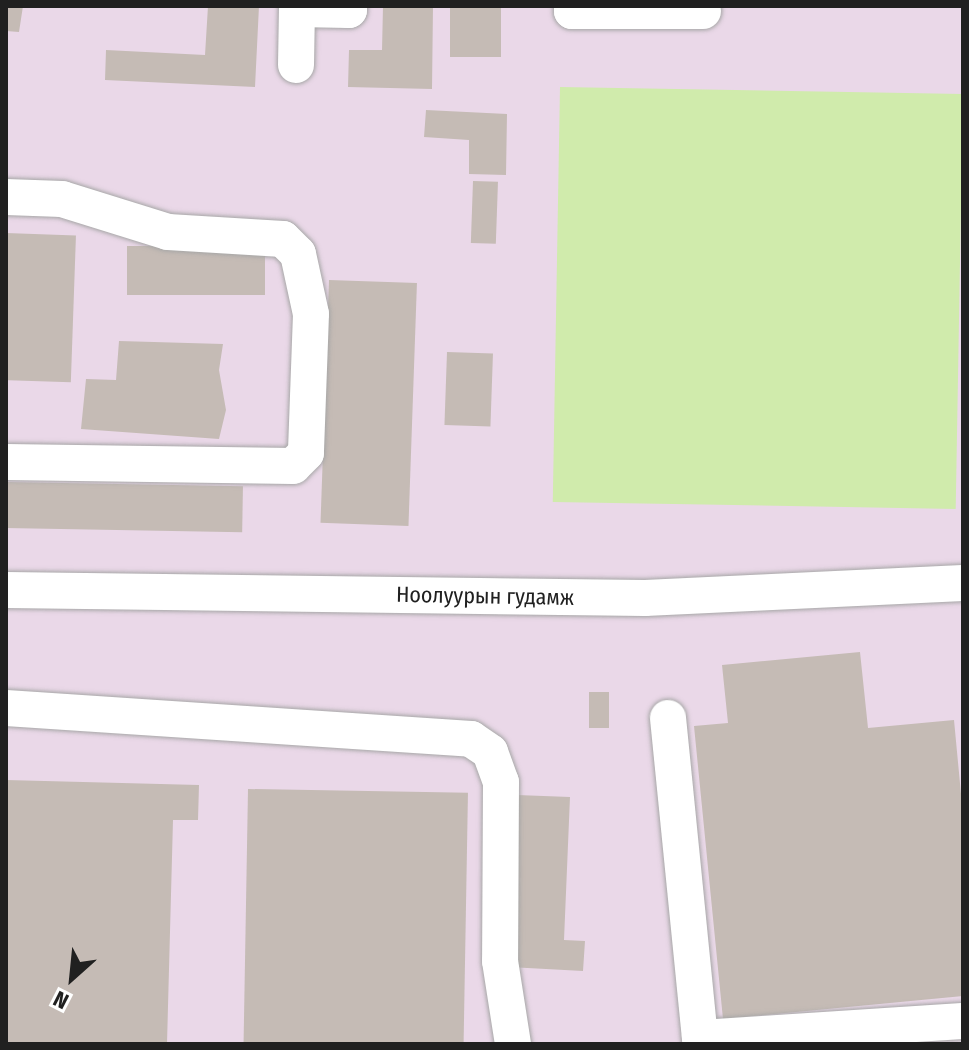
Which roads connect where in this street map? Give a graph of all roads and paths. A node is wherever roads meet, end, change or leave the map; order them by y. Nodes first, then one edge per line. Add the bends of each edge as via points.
1 (349, 6) edge
2 (572, 6) edge
3 (703, 11) dead end
4 (296, 65) dead end
5 (6, 197) edge
6 (6, 462) edge
7 (963, 583) edge
8 (6, 590) edge
9 (6, 708) edge
10 (668, 718) dead end
11 (963, 1021) edge
12 (513, 1044) edge

1 - 4 street via 297,9
2 - 3 street via 572,11
5 - 6 street via 62,199 168,232 283,239 298,254 311,314 306,453 293,466
7 - 8 street, Ноолуурын гудамж via 645,598
9 - 12 street via 471,739 490,752 501,782 500,961
10 - 11 street via 700,1038

